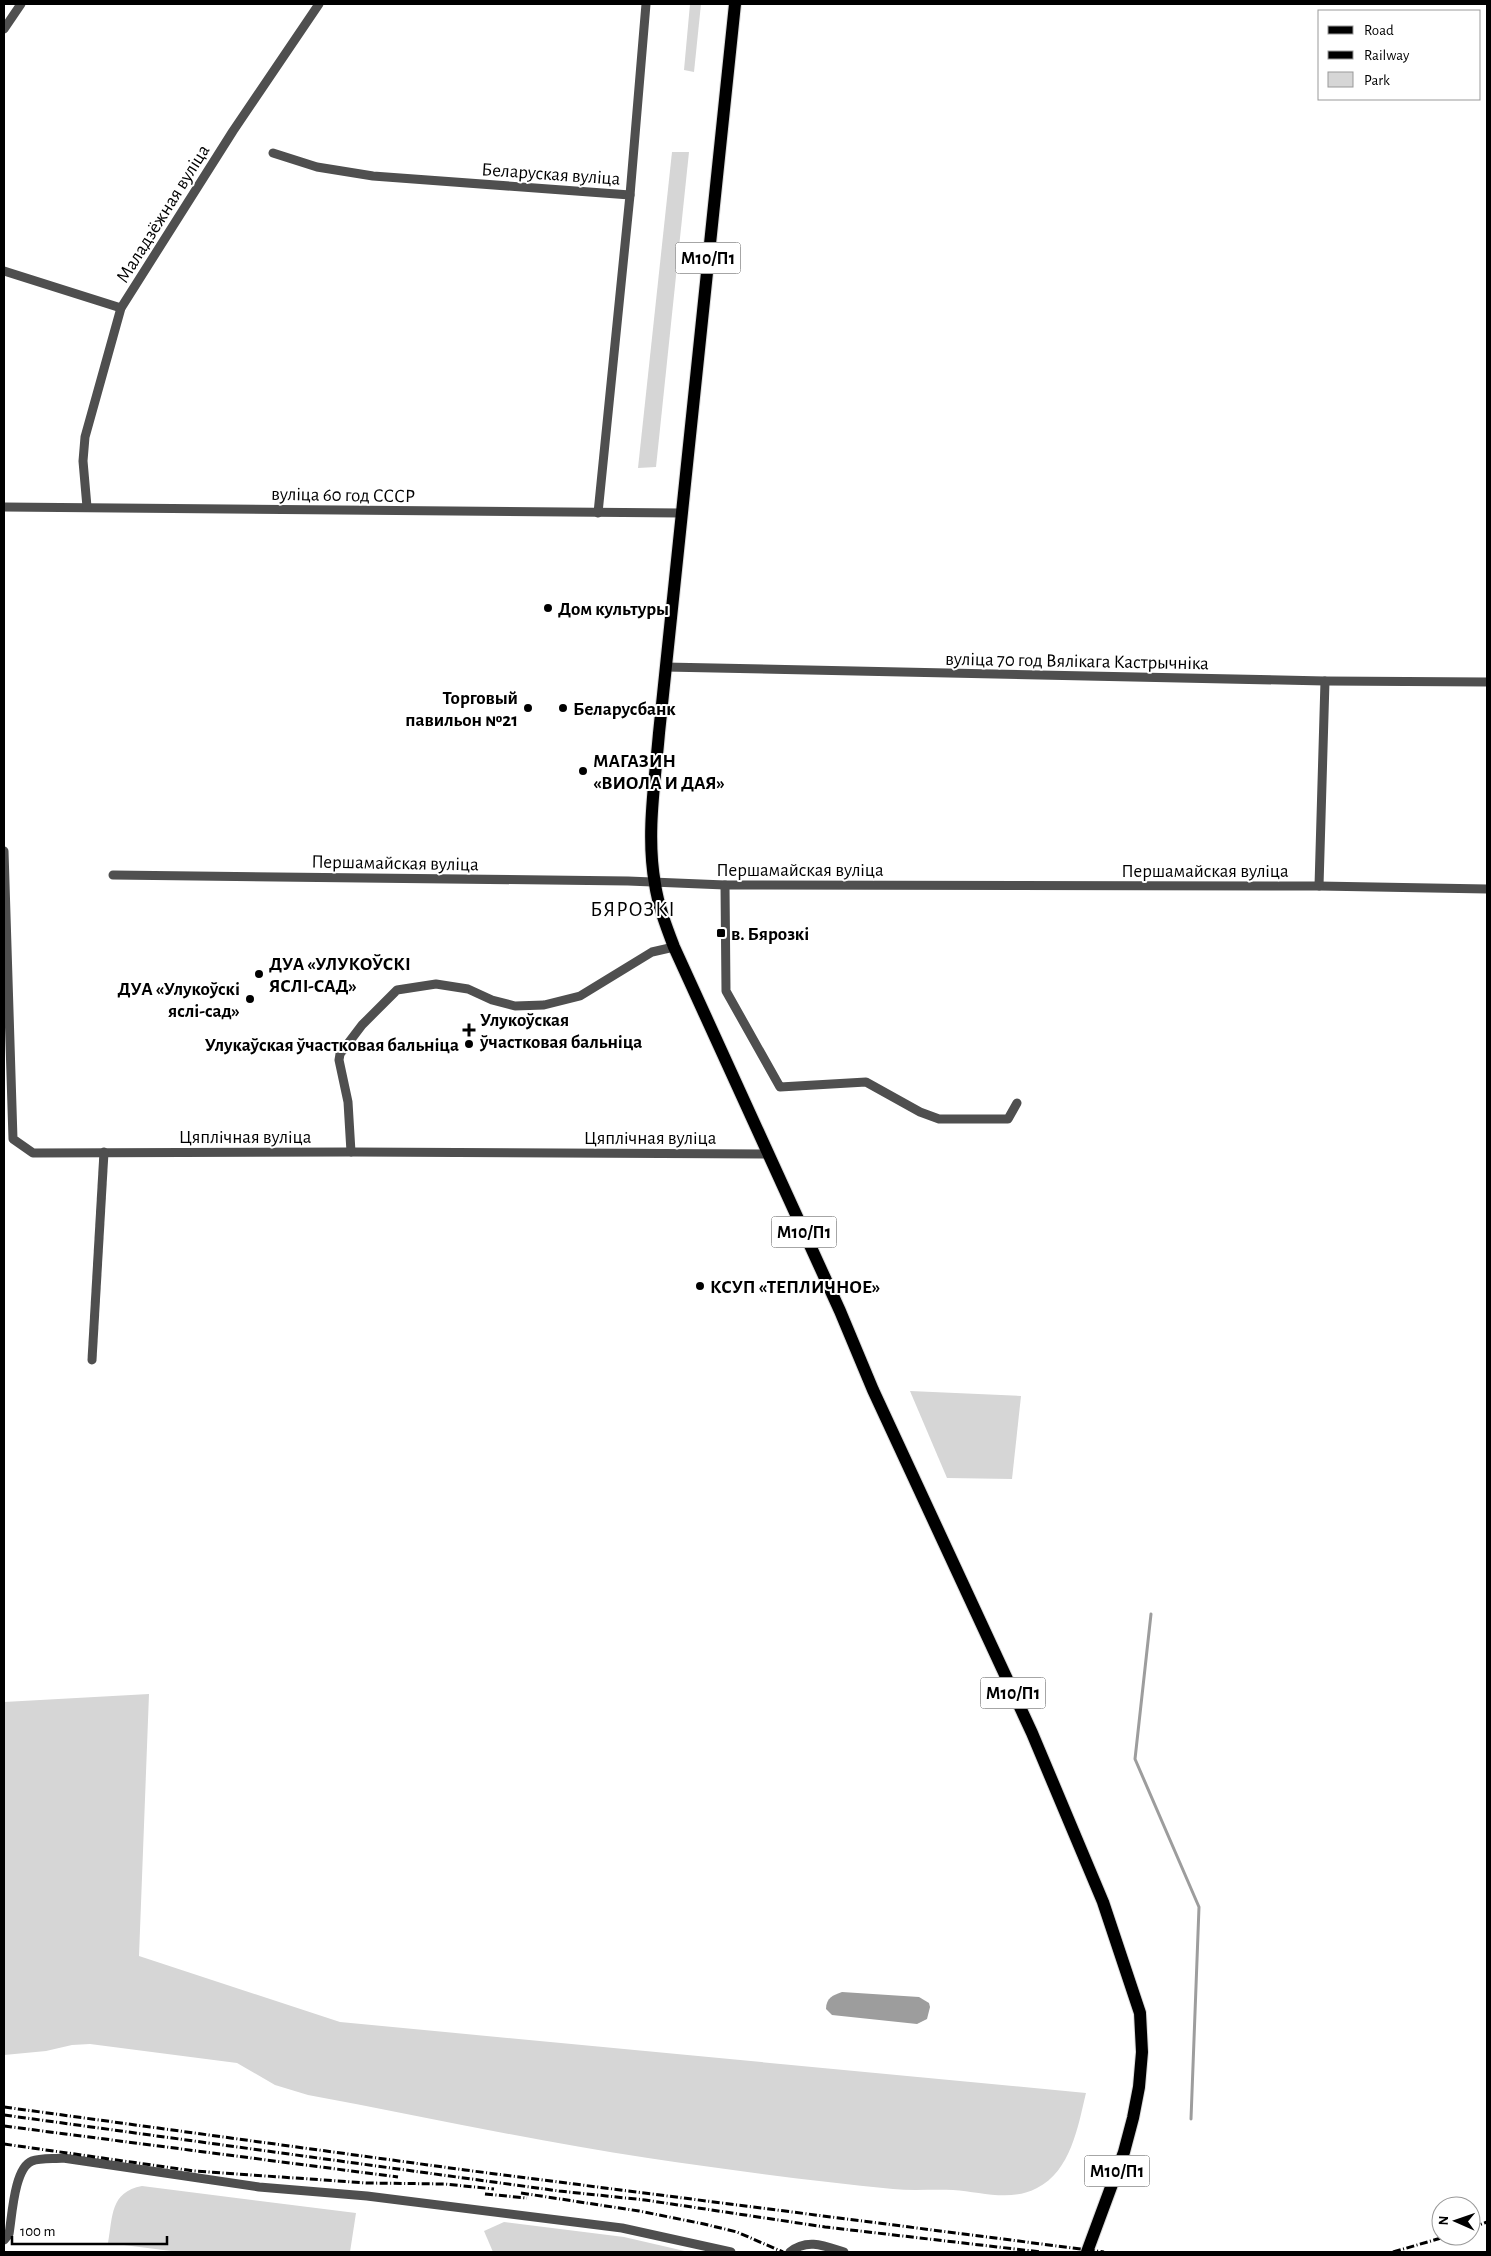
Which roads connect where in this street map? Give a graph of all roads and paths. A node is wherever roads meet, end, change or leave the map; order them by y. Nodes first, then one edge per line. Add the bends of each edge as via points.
1 (21, 4) edge
2 (319, 4) edge
3 (646, 4) edge
4 (735, 4) edge
5 (4, 29) edge
6 (273, 153) dead end
7 (630, 195) junction
8 (4, 270) edge
9 (122, 308) junction
10 (4, 507) edge
11 (87, 507) junction
12 (598, 513) junction
13 (681, 513) junction
14 (665, 667) junction
15 (1325, 681) junction
16 (1487, 682) edge
17 (4, 851) edge
18 (113, 876) dead end
19 (654, 882) junction
20 (725, 885) junction
21 (1319, 886) junction
22 (1487, 889) edge
23 (5, 921) edge
24 (674, 946) junction
25 (1017, 1103) dead end
26 (104, 1152) junction
27 (351, 1152) junction
28 (768, 1154) junction
29 (92, 1360) dead end
30 (4, 2240) edge
31 (731, 2252) edge
32 (790, 2252) edge
33 (844, 2252) edge
34 (1087, 2252) edge

1 - 5 street
2 - 9 street, Маладзёжная вуліца via 233,131
3 - 7 street
4 - 13 main road, М10/П1
6 - 7 street, Беларуская вуліца via 317,167 373,176
7 - 12 street, Беларуская вуліца
8 - 9 street
9 - 11 street, Маладзёжная вуліца via 85,437 83,462
10 - 11 street, вуліца 60 год СССР
11 - 12 street, вуліца 60 год СССР
12 - 13 street, вуліца 60 год СССР
13 - 14 main road, М10/П1
14 - 15 street, вуліца 70 год Вялікага Кастрычніка
14 - 19 main road, М10/П1 via 651,838
15 - 16 street, вуліца 70 год Вялікага Кастрычніка
15 - 21 street
17 - 23 street, Цяплічная вуліца
18 - 19 street, Першамайская вуліца
19 - 20 street, Першамайская вуліца
19 - 24 main road, М10/П1 via 662,916
20 - 21 street, Першамайская вуліца
20 - 25 street via 726,991 780,1087 866,1082 939,1119 1008,1119
21 - 22 street, Першамайская вуліца
23 - 26 street, Цяплічная вуліца via 13,1139 33,1153
24 - 27 street via 646,956 580,996 544,1005 515,1006 468,989 436,984 397,990 362,1026 338,1060 348,1102
24 - 28 main road, М10/П1
26 - 27 street, Цяплічная вуліца
26 - 29 street
27 - 28 street, Цяплічная вуліца
28 - 34 main road, М10/П1 via 1032,1733 1103,1902 1140,2013 1142,2052 1133,2118 1124,2152
30 - 31 street via 9,2234 19,2176 24,2167 33,2161 63,2158 260,2187 367,2196 622,2228
32 - 33 street via 808,2243

